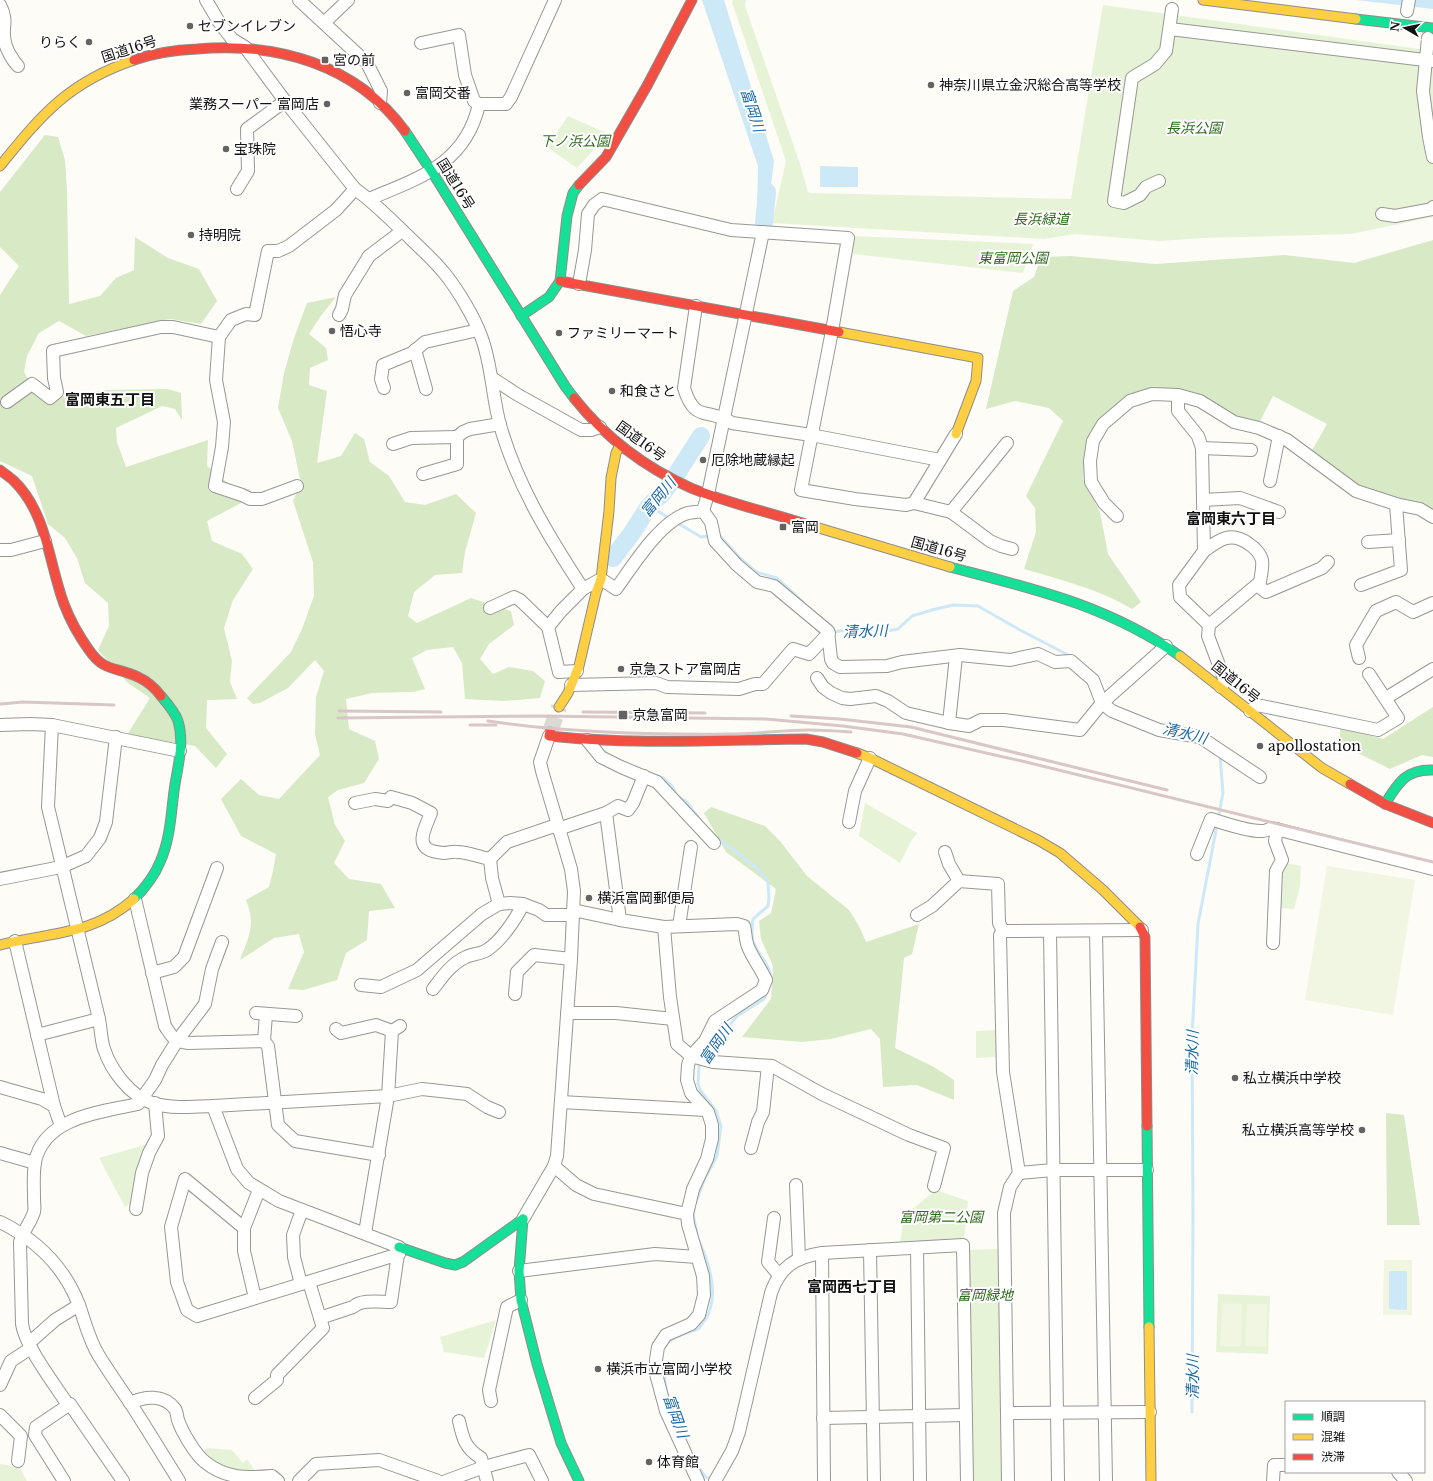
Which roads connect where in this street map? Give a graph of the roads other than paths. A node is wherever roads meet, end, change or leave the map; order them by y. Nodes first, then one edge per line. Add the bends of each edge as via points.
1 (206, 0) edge
2 (299, 0) edge
3 (348, 0) edge
4 (555, 0) edge
5 (692, 0) edge
6 (1203, 0) edge
7 (1244, 2) edge
8 (0, 5) edge
9 (1172, 9) dead end
10 (325, 22) junction
11 (1170, 29) junction
12 (1431, 33) edge
13 (421, 43) dead end
14 (245, 48) junction
15 (1429, 60) edge
16 (18, 66) dead end
17 (285, 101) junction
18 (380, 103) junction
19 (478, 104) junction
20 (1433, 157) edge
21 (0, 166) edge
22 (432, 172) junction
23 (1159, 181) dead end
24 (238, 189) dead end
25 (355, 189) junction
26 (369, 199) junction
27 (1433, 208) edge
28 (1382, 214) dead end
29 (402, 231) junction
30 (763, 232) junction
31 (560, 281) junction
32 (579, 284) junction
33 (696, 306) junction
34 (339, 315) dead end
35 (746, 315) junction
36 (521, 316) junction
37 (478, 330) junction
38 (832, 331) junction
39 (219, 337) junction
40 (415, 350) junction
41 (492, 378) junction
42 (384, 388) dead end
43 (426, 389) dead end
44 (1178, 395) junction
45 (7, 402) dead end
46 (724, 418) junction
47 (500, 424) junction
48 (600, 427) junction
49 (956, 434) joint
50 (811, 435) junction
51 (1279, 436) junction
52 (457, 437) junction
53 (1007, 443) dead end
54 (393, 444) dead end
55 (620, 445) junction
56 (1202, 448) junction
57 (1251, 450) dead end
58 (940, 460) junction
59 (0, 470) edge
60 (423, 474) dead end
61 (1270, 481) dead end
62 (296, 486) dead end
63 (708, 494) junction
64 (1203, 500) junction
65 (914, 503) junction
66 (1396, 504) junction
67 (703, 511) junction
68 (951, 512) junction
69 (1279, 512) dead end
70 (1117, 516) dead end
71 (1433, 516) edge
72 (1400, 540) junction
73 (46, 542) junction
74 (1368, 542) dead end
75 (1012, 549) dead end
76 (0, 550) edge
77 (1204, 551) junction
78 (1328, 562) dead end
79 (601, 579) junction
80 (1256, 585) junction
81 (1361, 585) dead end
82 (583, 589) junction
83 (1433, 602) edge
84 (490, 608) dead end
85 (1209, 624) junction
86 (548, 627) junction
87 (829, 633) junction
88 (1166, 646) junction
89 (956, 656) junction
90 (1358, 658) dead end
91 (1433, 670) edge
92 (577, 671) junction
93 (1368, 674) dead end
94 (817, 678) dead end
95 (571, 685) junction
96 (1221, 687) junction
97 (1386, 698) junction
98 (1102, 703) junction
99 (559, 707) tunnel mouth
100 (1250, 711) junction
101 (950, 722) junction
102 (0, 725) edge
103 (52, 725) junction
104 (550, 734) joint
105 (116, 737) junction
106 (587, 740) junction
107 (180, 751) junction
108 (870, 758) junction
109 (1433, 770) edge
110 (644, 776) junction
111 (1260, 777) dead end
112 (355, 803) dead end
113 (1385, 804) junction
114 (606, 813) junction
115 (849, 822) dead end
116 (1433, 823) edge
117 (557, 827) junction
118 (1277, 829) junction
119 (714, 842) dead end
120 (692, 847) dead end
121 (945, 852) dead end
122 (1197, 854) dead end
123 (490, 859) junction
124 (61, 867) junction
125 (217, 868) dead end
126 (1433, 869) edge
127 (0, 879) edge
128 (959, 881) junction
129 (135, 898) junction
130 (499, 904) junction
131 (523, 904) junction
132 (573, 912) junction
133 (917, 915) dead end
134 (620, 920) junction
135 (679, 926) junction
136 (664, 927) junction
137 (77, 930) junction
138 (1096, 930) junction
139 (1142, 930) junction
140 (1003, 931) junction
141 (1050, 931) junction
142 (15, 941) junction
143 (222, 942) dead end
144 (1273, 943) dead end
145 (0, 945) edge
146 (571, 959) junction
147 (152, 973) junction
148 (362, 985) dead end
149 (433, 989) dead end
150 (515, 994) dead end
151 (567, 1013) junction
152 (296, 1016) dead end
153 (99, 1019) junction
154 (673, 1019) junction
155 (336, 1029) dead end
156 (37, 1035) junction
157 (177, 1041) junction
158 (264, 1041) junction
159 (691, 1056) junction
160 (768, 1066) junction
161 (0, 1087) edge
162 (388, 1096) junction
163 (142, 1098) junction
164 (275, 1102) junction
165 (561, 1102) junction
166 (155, 1104) junction
167 (54, 1106) junction
168 (213, 1106) junction
169 (706, 1110) junction
170 (499, 1112) dead end
171 (61, 1126) junction
172 (752, 1148) dead end
173 (0, 1153) edge
174 (379, 1156) junction
175 (35, 1164) junction
176 (554, 1166) junction
177 (1053, 1170) junction
178 (1101, 1170) junction
179 (1147, 1170) junction
180 (1019, 1173) junction
181 (796, 1185) dead end
182 (934, 1186) dead end
183 (259, 1190) junction
184 (136, 1209) dead end
185 (302, 1210) junction
186 (687, 1214) junction
187 (774, 1218) dead end
188 (523, 1219) junction
189 (0, 1222) edge
190 (244, 1228) junction
191 (22, 1234) junction
192 (365, 1234) junction
193 (917, 1248) junction
194 (870, 1250) junction
195 (399, 1251) junction
196 (822, 1253) junction
197 (697, 1257) junction
198 (799, 1258) junction
199 (519, 1271) junction
200 (779, 1275) junction
201 (305, 1283) junction
202 (255, 1298) junction
203 (521, 1300) junction
204 (79, 1305) junction
205 (320, 1318) junction
206 (30, 1346) junction
207 (0, 1385) edge
208 (255, 1398) dead end
209 (491, 1401) dead end
210 (130, 1403) junction
211 (68, 1405) junction
212 (1105, 1412) junction
213 (1150, 1412) junction
214 (1007, 1413) junction
215 (1057, 1413) junction
216 (0, 1415) edge
217 (920, 1415) junction
218 (966, 1415) junction
219 (872, 1416) junction
220 (823, 1418) junction
221 (459, 1421) dead end
222 (18, 1462) dead end
223 (1285, 1465) edge
224 (484, 1467) junction
225 (1399, 1473) edge
226 (64, 1481) edge
227 (123, 1481) edge
228 (179, 1481) edge
229 (278, 1481) edge
230 (299, 1481) edge
231 (438, 1481) edge
232 (446, 1481) edge
233 (487, 1481) edge
234 (542, 1481) edge
235 (579, 1481) edge
236 (698, 1481) edge
237 (715, 1481) edge
238 (824, 1481) edge
239 (874, 1481) edge
240 (920, 1481) edge
241 (967, 1481) edge
242 (1008, 1481) edge
243 (1058, 1481) edge
244 (1106, 1481) edge
245 (1151, 1481) edge
246 (1273, 1481) edge
247 (1406, 1481) edge

1 - 14 street via 232,39
2 - 10 street
3 - 10 street
4 - 19 street via 506,104
5 - 31 main road via 606,157 581,182 574,193 568,216
6 - 7 main road
7 - 12 main road
8 - 16 street via 5,15 5,42
9 - 11 street
10 - 18 street via 367,63 381,91
11 - 15 street
11 - 23 street via 1166,51 1155,64 1132,78 1114,201 1124,203
12 - 15 street
13 - 19 street via 459,35 465,75 474,101
14 - 17 street
14 - 18 main road, 国道16号 via 264,49 314,62 347,80
14 - 21 main road, 国道16号 via 189,49 157,53 126,62 96,75 76,86 42,116
15 - 20 street via 1423,91
17 - 24 street via 247,129 248,171
17 - 25 street
18 - 22 main road, 国道16号 via 398,122
19 - 22 street via 474,123 458,148
22 - 26 street
22 - 36 main road, 国道16号
25 - 26 street
25 - 39 street via 336,210 289,246 278,252 268,252 255,315 246,314 231,320
26 - 29 street
27 - 28 street via 1395,216
29 - 34 street via 369,256 345,294
29 - 37 street via 444,273 458,291
30 - 32 street via 731,230 602,199 588,214
30 - 35 street
30 - 38 street via 848,238
31 - 32 main road
31 - 36 main road via 557,290 550,297
32 - 33 main road
33 - 35 main road
33 - 46 street via 684,388 695,410
35 - 38 main road
35 - 46 street
36 - 48 main road, 国道16号 via 565,386
37 - 40 street via 425,342
37 - 41 street
38 - 49 main road via 978,358 976,381
38 - 50 street
39 - 45 street via 173,327 161,327 53,351 56,392 50,398 32,384
39 - 62 street via 216,380 224,422 215,486 250,499 262,499
40 - 42 street via 383,365
40 - 43 street
41 - 47 street
41 - 48 street via 581,430
44 - 51 street via 1200,401 1234,422
44 - 56 street via 1178,411 1198,436
44 - 70 street via 1152,394 1130,401 1103,424 1093,441 1090,461 1091,482 1104,503
46 - 50 street via 732,423
46 - 63 street
47 - 52 street via 470,429
47 - 82 street via 526,493 552,542
48 - 55 main road, 国道16号
49 - 58 street
50 - 58 street
50 - 65 street via 801,490 862,500
51 - 61 street
51 - 66 street via 1356,490
52 - 54 street via 411,438
52 - 60 street via 457,464
53 - 68 street
55 - 63 main road, 国道16号 via 647,465 678,482
55 - 79 main road via 611,478
56 - 57 street
56 - 64 street
58 - 65 street
59 - 73 main road via 16,484 35,511
63 - 67 street
63 - 88 main road, 国道16号 via 1055,596 1094,609 1132,626
64 - 69 street via 1240,498
64 - 77 street
65 - 68 street
66 - 71 street via 1420,509
66 - 72 street
67 - 79 street via 687,513 664,526 616,590
67 - 87 street via 711,522 715,541 737,565 757,582 774,586
68 - 75 street via 990,541
72 - 74 street
72 - 81 street via 1401,570
73 - 76 street
73 - 107 main road via 63,602 91,652 102,665 136,676 155,689 178,720
77 - 80 street via 1228,537 1240,538 1251,545 1260,553 1262,562 1260,582
77 - 85 street via 1178,585 1180,597
78 - 80 street via 1322,568 1266,592
79 - 82 street
79 - 92 main road
80 - 85 street
82 - 86 street via 560,611
83 - 90 street via 1413,612 1396,602 1376,611 1356,645
84 - 86 street via 514,597
85 - 96 street via 1208,636 1225,681
86 - 92 street via 559,672
87 - 89 street via 831,659 840,667 887,666
87 - 95 street via 808,654 793,649 763,684 739,689 667,687 656,683
88 - 96 main road, 国道16号
88 - 98 street
89 - 98 street via 1010,660 1038,654 1055,662 1071,661 1094,680
89 - 101 street
91 - 97 street
92 - 95 main road
93 - 97 street
94 - 101 street via 823,687 842,698 876,696 906,713
95 - 99 main road
96 - 100 main road, 国道16号
97 - 100 street via 1398,718 1378,730 1257,705
98 - 101 street via 1080,730 1004,720 981,720 969,726
98 - 111 street via 1112,712 1159,730 1200,737
100 - 113 main road, 国道16号 via 1322,768
102 - 103 street
103 - 105 street
103 - 124 street via 48,807
104 - 106 main road
104 - 117 street via 540,762
105 - 107 street
105 - 124 street via 106,822 100,838 86,856
106 - 108 main road via 631,742 806,739
106 - 110 street via 601,757
107 - 129 main road via 166,845 148,885
108 - 115 street via 854,791
108 - 139 main road via 1060,853
109 - 113 main road via 1412,772 1402,779
110 - 114 street via 628,810 618,806
110 - 119 street via 657,782
112 - 123 street via 375,799 388,802 391,797 412,803 431,813 422,839 424,846 429,850
113 - 116 main road, 国道16号
114 - 117 street
114 - 134 street
117 - 123 street via 506,842
117 - 132 street via 571,869
118 - 122 street via 1256,830 1211,819
118 - 126 street
118 - 144 street via 1275,841 1282,860 1276,871
120 - 135 street
121 - 128 street
123 - 130 street
124 - 127 street
124 - 137 street
125 - 147 street via 184,958 174,966
128 - 133 street via 932,906
128 - 140 street via 998,884 998,922
129 - 137 main road via 113,917
129 - 147 street
130 - 131 street
130 - 148 street via 482,914 417,970 381,987
131 - 132 street via 546,915
131 - 149 street via 516,919 504,934 486,950 466,957 449,968
132 - 134 street
132 - 146 street
134 - 136 street
135 - 136 street
135 - 159 street via 744,926 749,949 766,980 762,990 715,1021 705,1041
136 - 154 street
137 - 142 main road
137 - 153 street
138 - 139 street
138 - 141 street
138 - 178 street
139 - 179 main road via 1145,937
140 - 141 street
140 - 180 street via 1000,935 1002,1064
141 - 177 street
142 - 145 main road
142 - 156 street
143 - 157 street via 212,969 205,1004
146 - 150 street via 534,955 517,972
146 - 151 street
147 - 157 street via 164,1026
151 - 154 street via 616,1013
151 - 165 street
152 - 158 street via 261,1014
153 - 156 street
153 - 163 street via 104,1049 115,1071
154 - 159 street via 677,1044
155 - 162 street via 341,1033 376,1025 396,1028
156 - 167 street
157 - 158 street
157 - 163 street
158 - 164 street via 268,1046
159 - 160 street via 713,1062
159 - 169 street via 687,1080 690,1092
160 - 172 street via 763,1112
160 - 182 street via 909,1135 944,1148
161 - 167 street via 42,1099
162 - 164 street
162 - 170 street via 422,1089 468,1094
162 - 174 street
163 - 166 street
163 - 171 street via 138,1104 81,1117
164 - 168 street
164 - 174 street via 278,1125 295,1141
165 - 169 street
165 - 176 street
166 - 168 street via 180,1107
166 - 184 street via 158,1136 142,1173
167 - 171 street
168 - 183 street via 237,1170
169 - 186 street via 712,1125 712,1139 707,1159 693,1189
171 - 175 street via 37,1152
173 - 175 street
174 - 192 street
175 - 191 street via 34,1210
176 - 186 street via 576,1185 594,1194
176 - 188 street
177 - 178 street
177 - 180 street
177 - 215 street
178 - 179 street
178 - 212 street
179 - 213 main road
180 - 214 street via 1010,1187 1004,1213
181 - 198 street
183 - 185 street
183 - 190 street
185 - 192 street
185 - 201 street via 293,1234 294,1257
186 - 197 street
187 - 200 street via 768,1262
188 - 195 main road via 455,1265
188 - 199 main road
189 - 191 street
190 - 202 street via 244,1251
190 - 202 street via 185,1179 171,1227 177,1282 187,1310 197,1316
191 - 204 street via 50,1256 69,1282
191 - 206 street via 22,1324
192 - 195 street
193 - 194 street
193 - 217 street
193 - 218 street via 963,1245
194 - 196 street
194 - 219 street
195 - 201 street
195 - 205 street via 391,1302 364,1302
196 - 198 street
196 - 220 street
197 - 199 street via 654,1254
197 - 236 street via 703,1276 704,1295 699,1315 691,1324 666,1335 658,1347 656,1374 666,1411
198 - 200 street
199 - 203 main road
200 - 237 street via 771,1293 739,1432
201 - 202 street
201 - 205 street
203 - 209 street via 507,1307 489,1390
203 - 235 main road via 561,1443
204 - 206 street via 55,1320
204 - 210 street via 98,1354
205 - 208 street via 323,1328 277,1375 277,1380
206 - 207 street via 11,1361
206 - 211 street
210 - 228 street
210 - 229 street via 142,1397 164,1399 175,1409 178,1421 204,1461 225,1474 244,1478 272,1476
211 - 226 street via 36,1427 34,1435
211 - 227 street via 70,1404
212 - 213 street
212 - 215 street
212 - 244 street
213 - 245 main road
214 - 215 street
214 - 242 street
215 - 243 street
216 - 222 street via 21,1436
217 - 218 street
217 - 219 street
217 - 240 street
218 - 241 street
219 - 220 street
219 - 239 street
220 - 238 street
221 - 224 street via 463,1440 472,1452 481,1458
223 - 246 street via 1274,1465
224 - 232 street
224 - 233 street
224 - 234 street via 529,1455
225 - 247 street
230 - 231 street via 316,1464 379,1460

